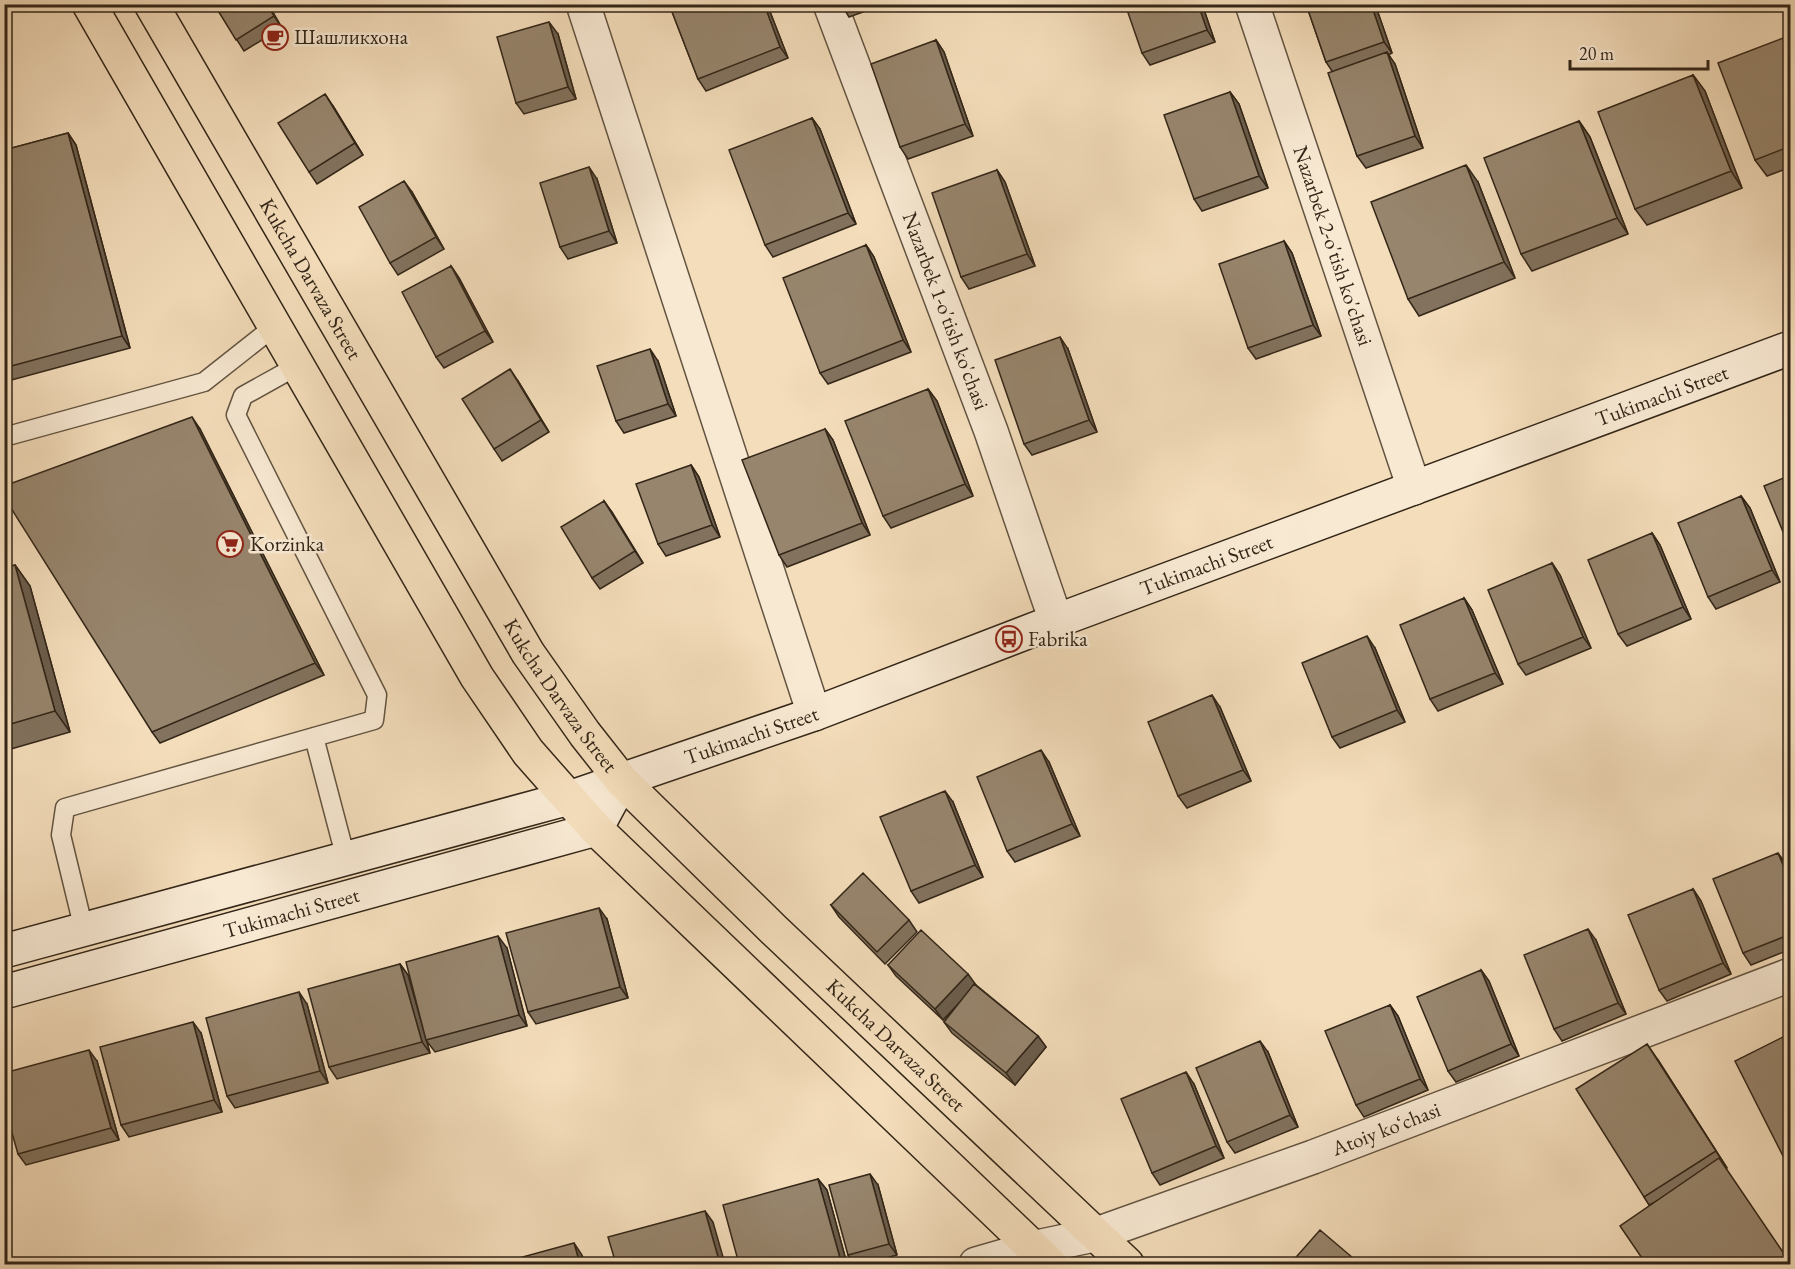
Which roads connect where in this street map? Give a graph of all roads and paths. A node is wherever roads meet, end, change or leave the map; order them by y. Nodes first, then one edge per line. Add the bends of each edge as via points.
1 (88, 4) edge
2 (151, 4) edge
3 (583, 4) edge
4 (830, 4) edge
5 (1252, 4) edge
6 (275, 326) junction
7 (1791, 348) edge
8 (297, 366) junction
9 (4, 437) edge
10 (1414, 488) junction
11 (1056, 621) junction
12 (814, 714) junction
13 (314, 737) junction
14 (622, 780) junction
15 (569, 798) junction
16 (596, 829) junction
17 (346, 859) junction
18 (84, 930) junction
19 (4, 951) edge
20 (1791, 975) edge
21 (4, 992) edge
22 (1094, 1235) junction
23 (1041, 1256) edge
24 (976, 1264) edge
25 (1127, 1264) edge

1 - 6 main road
2 - 14 main road, Kukcha Darvaza Street via 528,653
3 - 12 street
4 - 11 street, Nazarbek 1-o'tish ko'chasi via 991,431
5 - 10 street, Nazarbek 2-o'tish ko'chasi
6 - 8 main road
6 - 9 lane via 204,382
7 - 10 street, Tukimachi Street
8 - 13 lane via 243,396 236,415 377,695 374,720
8 - 15 main road via 477,677 528,752
10 - 11 street, Tukimachi Street
11 - 12 street, Tukimachi Street
12 - 14 street, Tukimachi Street
13 - 17 lane
13 - 18 lane via 65,808 61,835
14 - 15 street, Tukimachi Street
14 - 16 street
14 - 22 main road, Kukcha Darvaza Street
15 - 16 main road
15 - 17 street, Tukimachi Street
16 - 21 street, Tukimachi Street
16 - 23 main road
17 - 18 street, Tukimachi Street
18 - 19 street, Tukimachi Street
20 - 22 street, Atoiy koʻchasi via 1313,1157
22 - 23 street, Atoiy koʻchasi
22 - 25 main road, Kukcha Darvaza Street
23 - 24 street, Atoiy koʻchasi

